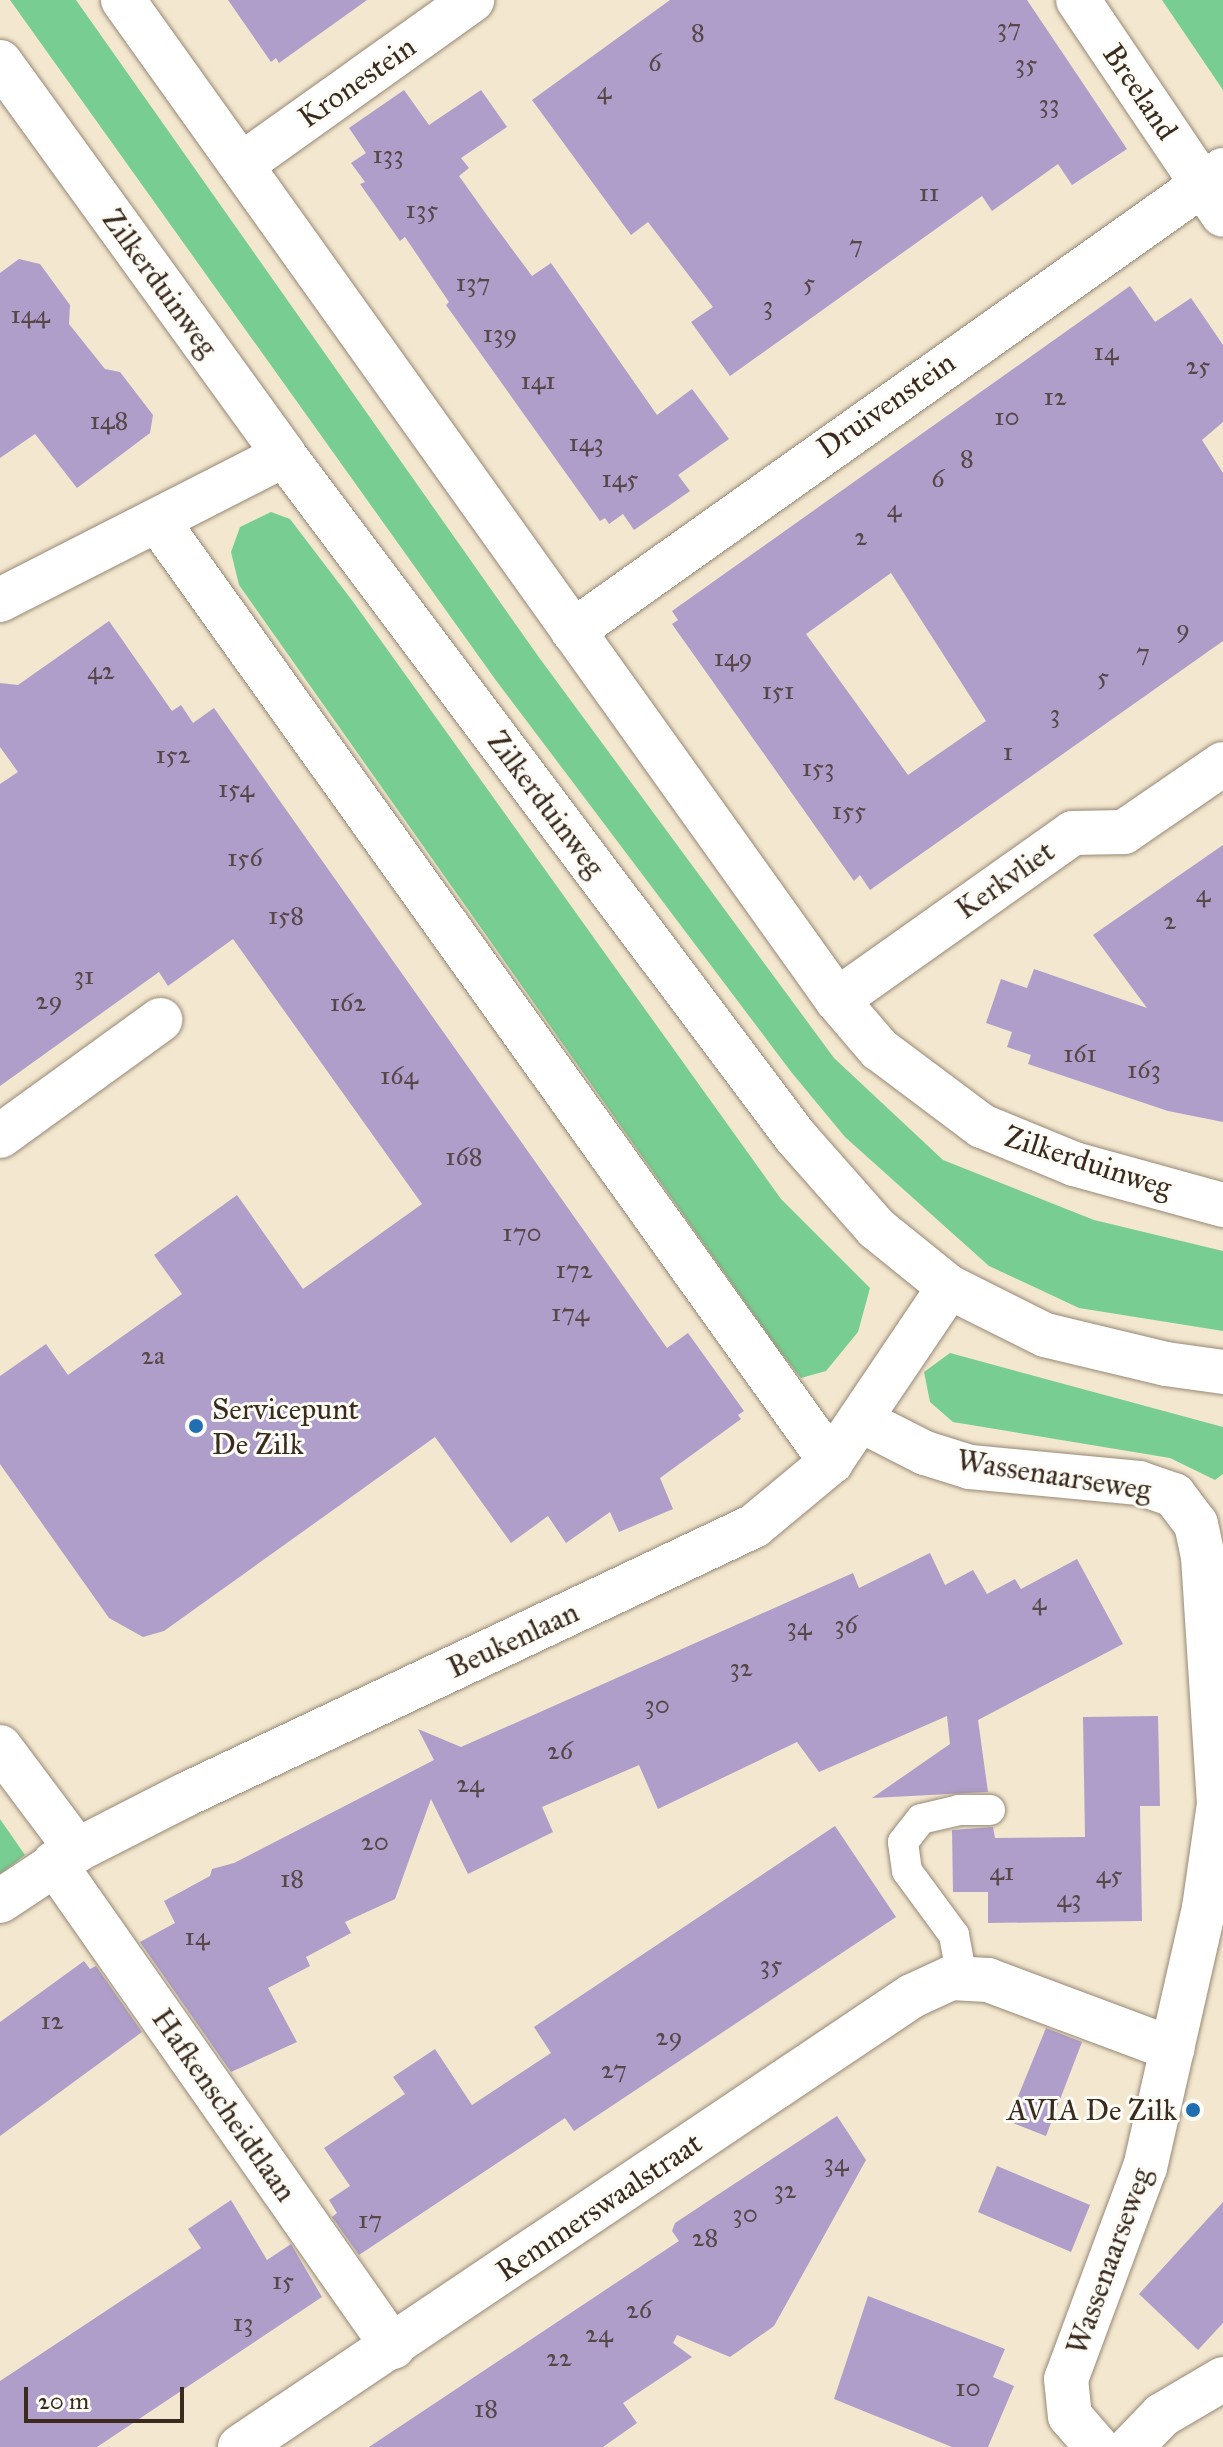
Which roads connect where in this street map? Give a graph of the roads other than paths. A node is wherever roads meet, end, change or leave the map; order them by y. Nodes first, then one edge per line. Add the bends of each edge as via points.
1 (123, 0) edge
2 (472, 0) edge
3 (1078, 0) edge
4 (0, 62) edge
5 (241, 165) junction
6 (1216, 190) edge
7 (284, 455) junction
8 (159, 523) junction
9 (0, 600) edge
10 (573, 631) junction
11 (1223, 764) edge
12 (837, 1000) junction
13 (160, 1020) dead end
14 (0, 1136) edge
15 (1223, 1205) edge
16 (949, 1287) junction
17 (1223, 1372) edge
18 (860, 1420) junction
19 (831, 1462) junction
20 (0, 1747) edge
21 (990, 1810) dead end
22 (66, 1856) junction
23 (0, 1901) edge
24 (962, 1978) junction
25 (1173, 2049) junction
26 (393, 2347) junction
27 (1223, 2379) edge
28 (240, 2447) edge
29 (1097, 2447) edge
30 (1131, 2447) edge

1 - 5 street, Zilkerduinweg
2 - 5 street, Kronestein
3 - 6 street, Breeland
4 - 7 street, Zilkerduinweg
5 - 10 street, Zilkerduinweg
6 - 10 street, Druivenstein
7 - 8 street
7 - 16 street, Zilkerduinweg via 795,1136 876,1228
8 - 9 street
8 - 19 street
10 - 12 street, Zilkerduinweg
11 - 12 street, Kerkvliet via 1124,832 1073,833
12 - 15 street, Zilkerduinweg via 879,1049 982,1126 1074,1164
13 - 14 street
16 - 17 street, Zilkerduinweg via 1045,1335
16 - 18 street, Beukenlaan
18 - 19 street, Beukenlaan
18 - 25 street, Wassenaarseweg via 925,1453 970,1467 1139,1483 1174,1495 1196,1524 1203,1557 1219,1804 1204,1908
19 - 22 street, Beukenlaan via 754,1526
20 - 22 street, Hafkenscheidtlaan
21 - 24 lane via 959,1810 921,1819 903,1842 907,1871 954,1935
22 - 23 street, Beukenlaan
22 - 26 street, Hafkenscheidtlaan
24 - 25 street, Remmerswaalstraat via 988,1980
24 - 26 street, Remmerswaalstraat via 912,1996
25 - 29 street, Wassenaarseweg via 1145,2167 1066,2379 1070,2416
26 - 28 street, Remmerswaalstraat
27 - 30 street via 1162,2415

